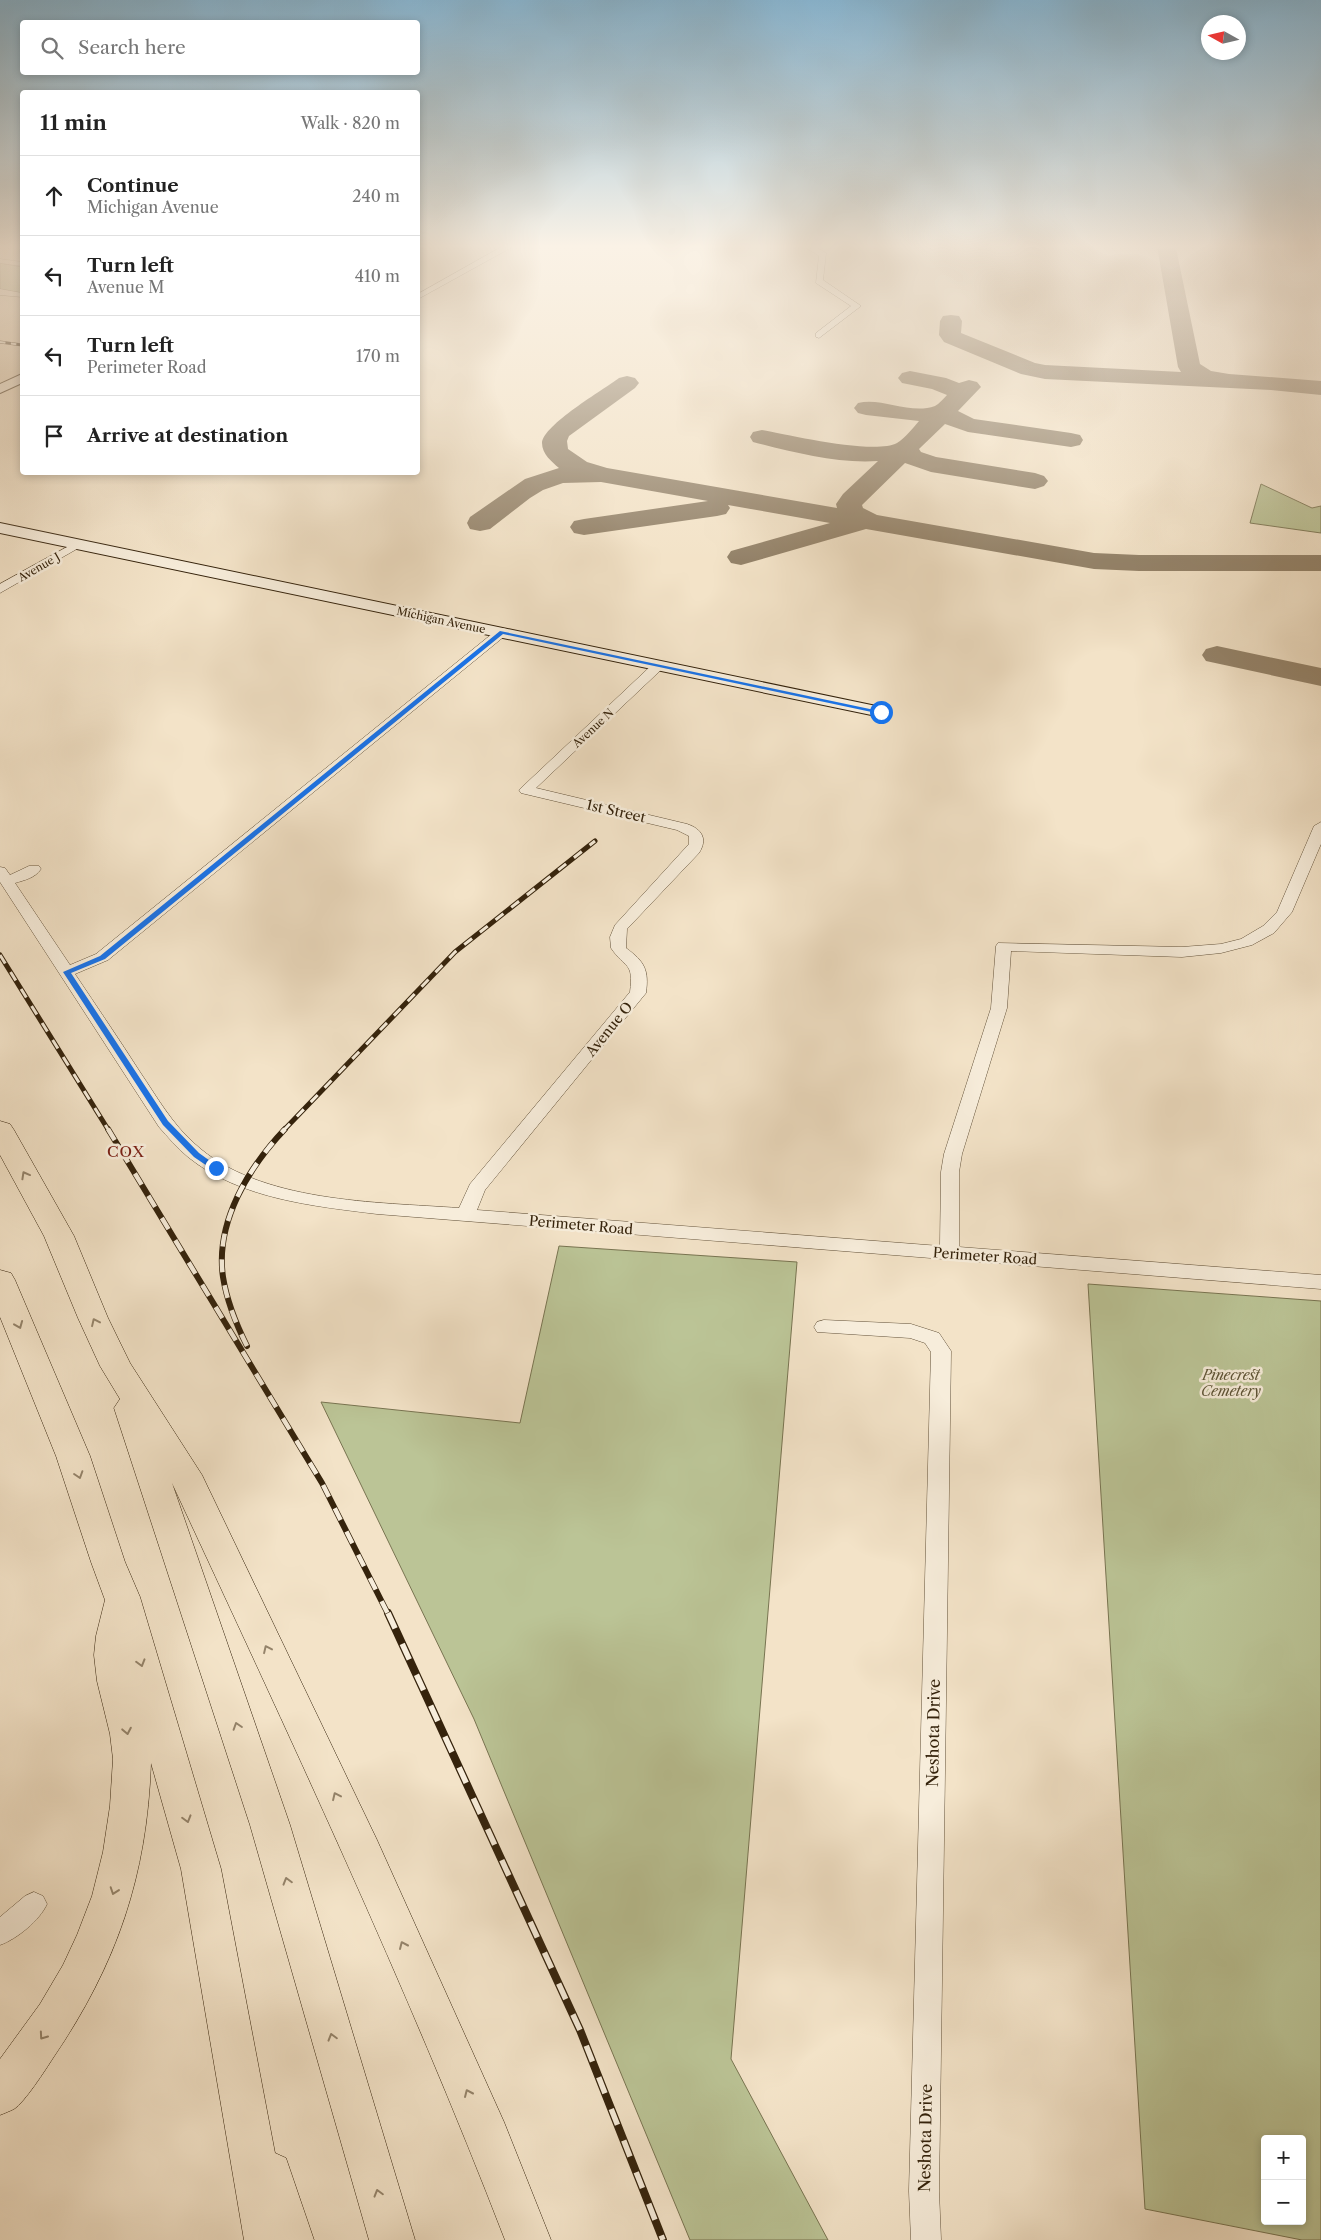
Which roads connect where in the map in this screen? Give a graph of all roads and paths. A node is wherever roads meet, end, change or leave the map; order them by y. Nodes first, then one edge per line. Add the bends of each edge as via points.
1 (20, 379) edge
2 (3, 386) edge
3 (0, 528) edge
4 (78, 544) junction
5 (0, 589) edge
6 (502, 632) junction
7 (660, 665) junction
8 (881, 712) dead end
9 (526, 790) joint
10 (1321, 826) edge
11 (698, 842) joint
12 (34, 869) dead end
13 (3, 876) edge
14 (67, 972) junction
15 (0, 1130) edge
16 (466, 1215) junction
17 (949, 1253) junction
18 (0, 1280) edge
19 (1321, 1282) edge
20 (824, 1327) dead end
21 (116, 1366) junction
22 (122, 1597) junction
23 (34, 1904) dead end
24 (0, 1933) edge
25 (241, 2087) junction
26 (0, 2094) edge
27 (488, 2138) junction
28 (266, 2240) edge
29 (291, 2240) edge
30 (392, 2240) edge
31 (516, 2240) edge
32 (528, 2240) edge
33 (926, 2240) edge

1 - 2 street
3 - 4 street, Michigan Avenue
4 - 5 street, Avenue J
4 - 6 street, Michigan Avenue
6 - 7 street, Michigan Avenue
6 - 14 street via 102,957
7 - 8 street, Michigan Avenue
7 - 9 street, Avenue N
9 - 11 street, 1st Street via 677,825 692,831
10 - 17 street via 1279,920 1262,934 1244,942 1205,951 1182,952 1004,946 999,1008 953,1154
11 - 16 street, Avenue O via 620,928 619,951 637,966 640,976 638,993 476,1188
12 - 13 street via 27,874
13 - 14 street, Perimeter Road
14 - 16 street, Perimeter Road via 166,1123 196,1155 216,1168 253,1184 309,1198 377,1208
21 -> 15 highway via 59,1236
16 - 17 street, Perimeter Road
17 - 19 street, Perimeter Road
18 -> 22 highway via 73,1456
20 - 33 street, Neshota Drive via 911,1331 932,1338 941,1351 924,2180
27 -> 21 highway via 357,1840 185,1475
30 -> 21 highway via 270,1825
22 -> 25 highway via 201,1869
22 -> 26 highway via 112,1655 133,1757 129,1825 117,1883 94,1949 64,2006
23 - 24 street
25 - 28 highway
25 - 29 highway
27 - 31 highway
27 - 32 highway

